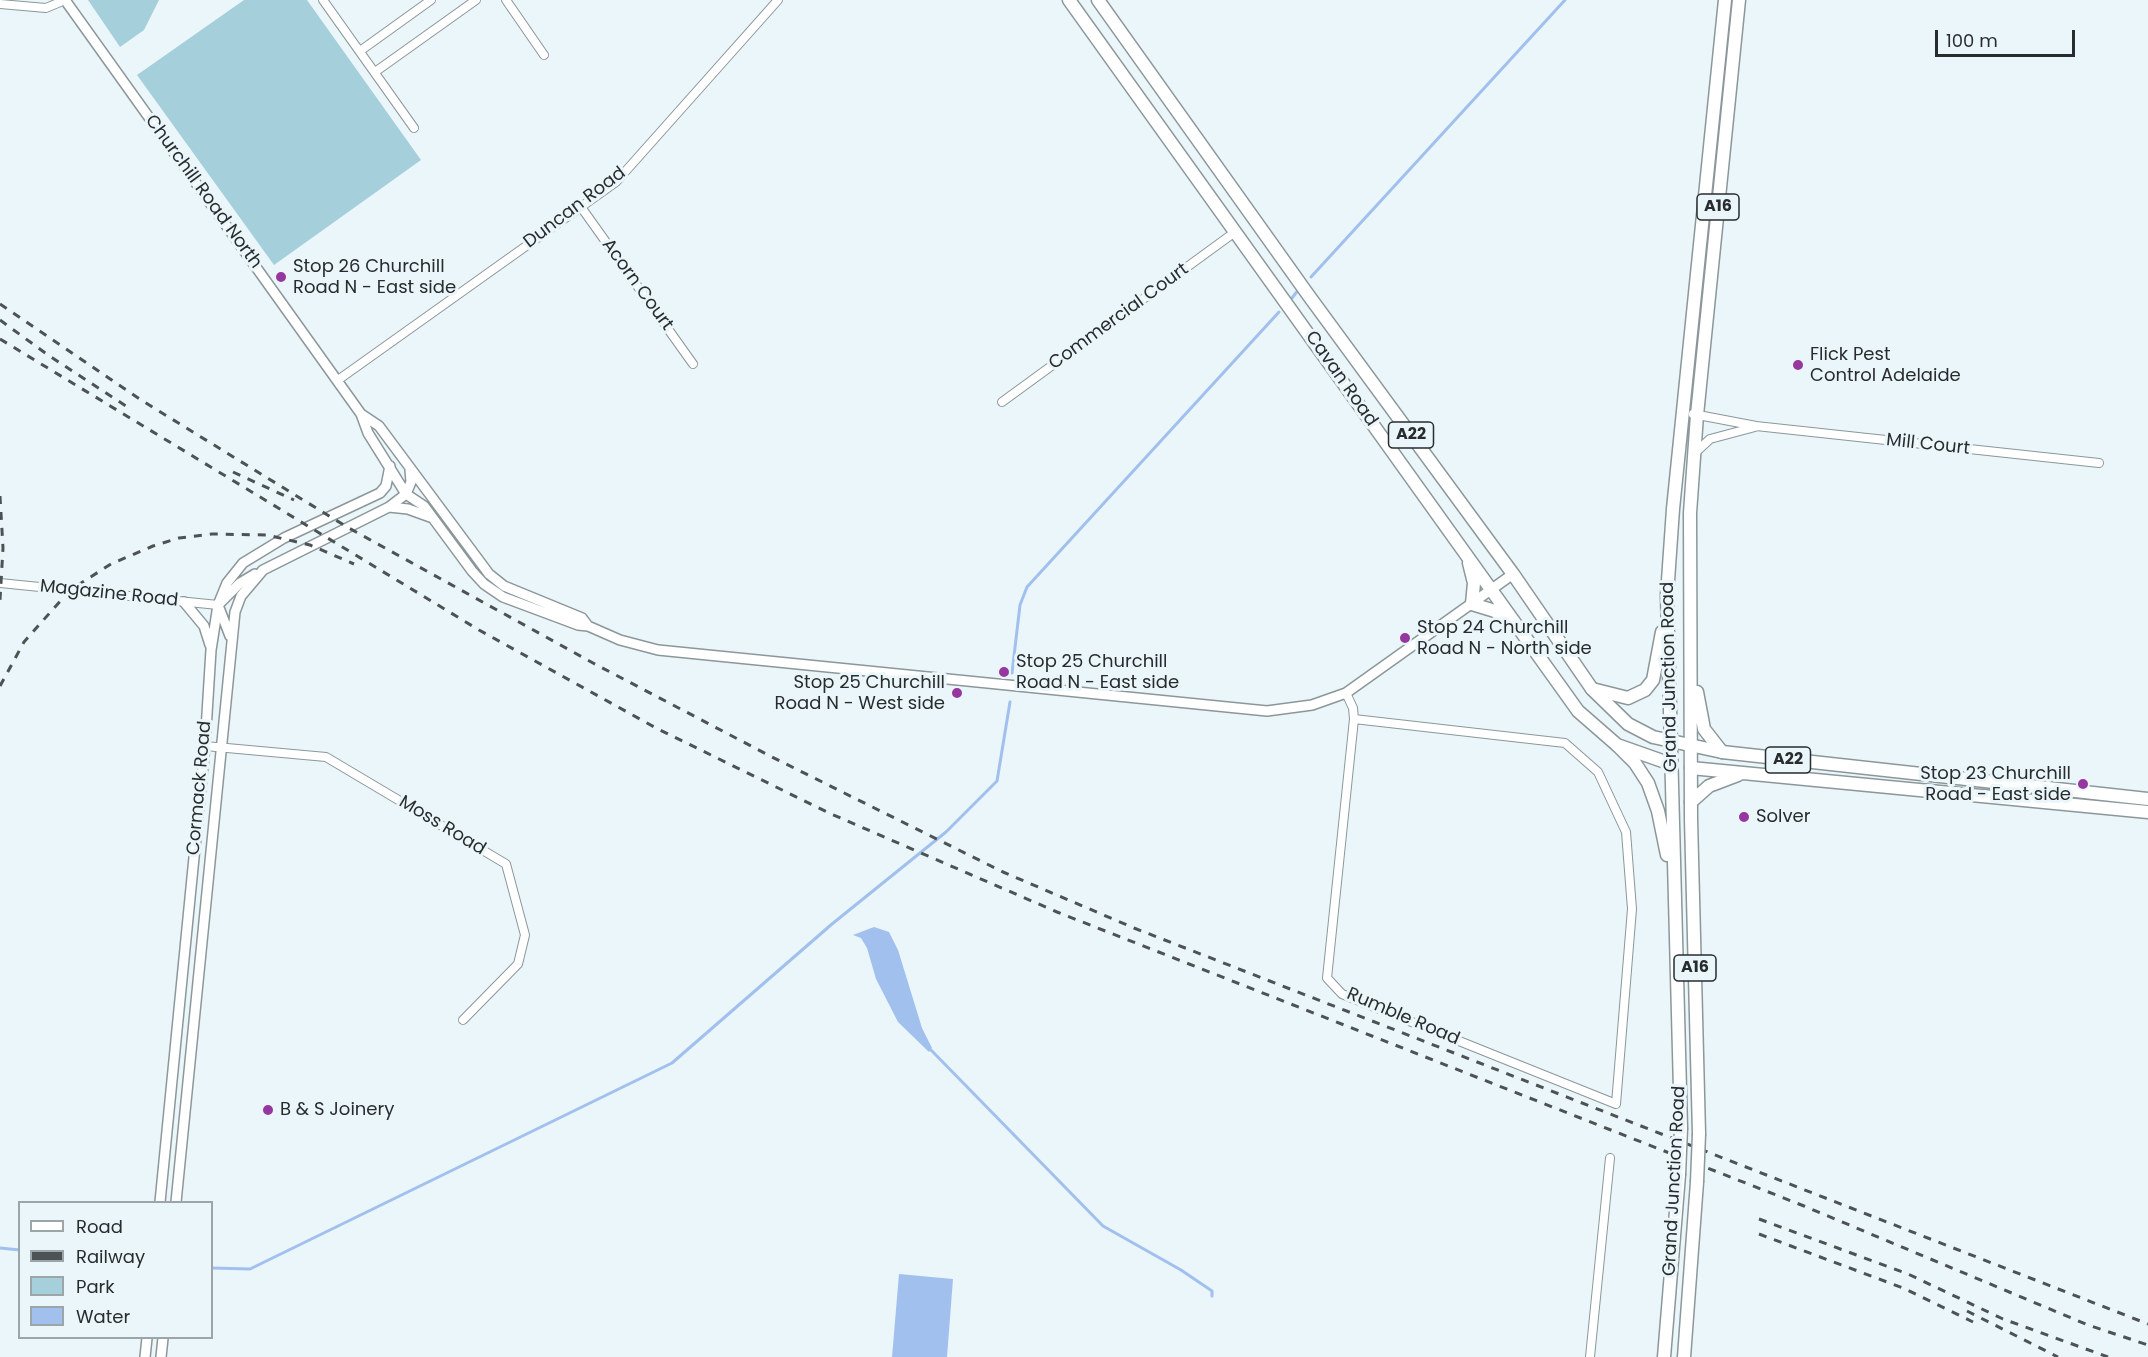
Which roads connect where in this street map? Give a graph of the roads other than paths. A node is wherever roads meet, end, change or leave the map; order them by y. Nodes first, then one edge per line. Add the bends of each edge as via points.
1 (65, 0) edge
2 (323, 0) edge
3 (431, 0) edge
4 (476, 0) edge
5 (506, 0) edge
6 (778, 0) edge
7 (1069, 0) edge
8 (1098, 0) edge
9 (1725, 0) edge
10 (1739, 0) edge
11 (0, 4) edge
12 (360, 51) junction
13 (544, 55) dead end
14 (375, 72) junction
15 (414, 128) dead end
16 (1719, 132) junction
17 (580, 207) junction
18 (1235, 232) junction
19 (693, 364) dead end
20 (338, 380) junction
21 (1002, 402) dead end
22 (361, 414) junction
23 (1683, 414) junction
24 (1697, 415) junction
25 (1756, 426) junction
26 (1694, 455) junction
27 (2099, 463) dead end
28 (390, 466) junction
29 (410, 470) junction
30 (406, 495) junction
31 (389, 507) junction
32 (433, 518) junction
33 (1468, 557) junction
34 (267, 567) junction
35 (1513, 574) junction
36 (0, 583) edge
37 (1491, 590) junction
38 (1667, 595) junction
39 (184, 602) junction
40 (1472, 604) junction
41 (218, 605) junction
42 (588, 626) junction
43 (1521, 629) junction
44 (1690, 637) junction
45 (231, 639) junction
46 (211, 650) junction
47 (1592, 689) junction
48 (1346, 693) junction
49 (1354, 719) junction
50 (1671, 742) junction
51 (205, 746) junction
52 (1617, 746) junction
53 (221, 747) junction
54 (1691, 747) junction
55 (1722, 752) junction
56 (1671, 764) junction
57 (1691, 768) junction
58 (1748, 773) junction
59 (1978, 781) junction
60 (1977, 794) junction
61 (2148, 799) edge
62 (1691, 802) junction
63 (2148, 812) edge
64 (1674, 892) junction
65 (463, 1020) dead end
66 (1610, 1158) dead end
67 (160, 1201) edge
68 (176, 1201) edge
69 (147, 1339) edge
70 (163, 1339) edge
71 (1664, 1354) edge
72 (1685, 1354) edge
73 (145, 1357) edge
74 (161, 1357) edge
75 (1590, 1357) edge

1 - 11 street via 46,8
1 - 20 street, Churchill Road North
2 - 12 street
3 - 12 street
4 - 14 street
5 - 13 street
6 - 17 street, Duncan Road via 622,175
7 - 18 main road, Cavan Road / A22
8 - 35 main road, Cavan Road / A22
9 - 16 main road, Grand Junction Road / A16
10 - 16 main road, Grand Junction Road / A16
12 - 14 street
14 - 15 street
16 - 23 main road, Grand Junction Road / A16
16 - 24 main road, Grand Junction Road / A16
17 - 19 street, Acorn Court
17 - 20 street, Duncan Road
18 - 21 street, Commercial Court
18 - 33 main road, Cavan Road / A22
20 - 22 street, Churchill Road North
22 - 28 street, Churchill Road North via 368,433
22 - 29 street, Churchill Road North via 379,426
23 - 24 street, Mill Court
23 - 38 main road, Grand Junction Road / A16
24 - 25 street, Mill Court
24 - 26 main road, Grand Junction Road / A16
25 - 26 street, Mill Court via 1710,439
25 - 27 street, Mill Court
26 - 44 main road, Grand Junction Road / A16
28 - 30 street, Churchill Road North
28 - 41 street, Cormack Road via 386,486 380,493 284,538 243,563 227,583
29 - 30 street
29 - 42 street, Churchill Road North via 489,574 504,586 582,618
30 - 31 street, Cormack Road
30 - 32 street, Churchill Road North via 424,506
31 - 32 street via 408,508
31 - 34 street, Cormack Road
32 - 42 street, Churchill Road North via 472,571 495,593
33 - 37 main road, Cavan Road / A22
33 - 40 main road via 1474,582
34 - 41 street via 240,583
34 - 45 street, Cormack Road via 241,596
35 - 37 street, Churchill Road North
35 - 47 main road, Cavan Road / A22
36 - 39 street, Magazine Road
37 - 40 street, Churchill Road North
37 - 43 main road, Cavan Road / A22
38 - 47 main road via 1653,680 1645,690 1628,698
38 - 50 main road, Grand Junction Road / A16
39 - 41 street, Magazine Road
39 - 46 street via 204,626
40 - 43 main road via 1495,611
40 - 48 street, Churchill Road North
41 - 45 street
41 - 46 street, Cormack Road
42 - 48 street, Churchill Road North via 657,650 1267,711 1312,705
43 - 52 main road, Cavan Road / A22 via 1578,711
44 - 54 main road, Grand Junction Road / A16
44 - 55 main road via 1703,724
45 - 53 street, Cormack Road
46 - 51 street, Cormack Road
47 - 50 main road, Cavan Road / A22 via 1628,724
48 - 49 street, Rumble Road
49 - 49 street, Rumble Road via 1328,978 1342,994 1617,1104 1632,909 1626,832 1598,772 1565,743
50 - 54 main road, Cavan Road / A22
50 - 56 main road, Grand Junction Road / A16
51 - 53 street, Moss Road
51 - 67 street, Cormack Road
52 - 56 main road, Cavan Road / A22
52 - 64 main road via 1648,783
53 - 65 street, Moss Road via 326,757 506,864 525,935 518,964
53 - 68 street, Cormack Road
54 - 55 main road, A22
54 - 57 main road, Grand Junction Road / A16
55 - 59 main road, A22
56 - 57 main road, Cavan Road / A22
56 - 64 main road, Grand Junction Road / A16
57 - 58 main road, A22
57 - 62 main road, Grand Junction Road / A16
58 - 60 main road, A22
58 - 62 main road via 1719,780
59 - 60 main road
59 - 61 main road, A22
60 - 63 main road, A22
62 - 72 main road, Grand Junction Road / A16, bridge via 1699,1134
64 - 71 main road, Grand Junction Road / A16, bridge via 1681,1128
66 - 75 street
69 - 73 street
70 - 74 street

